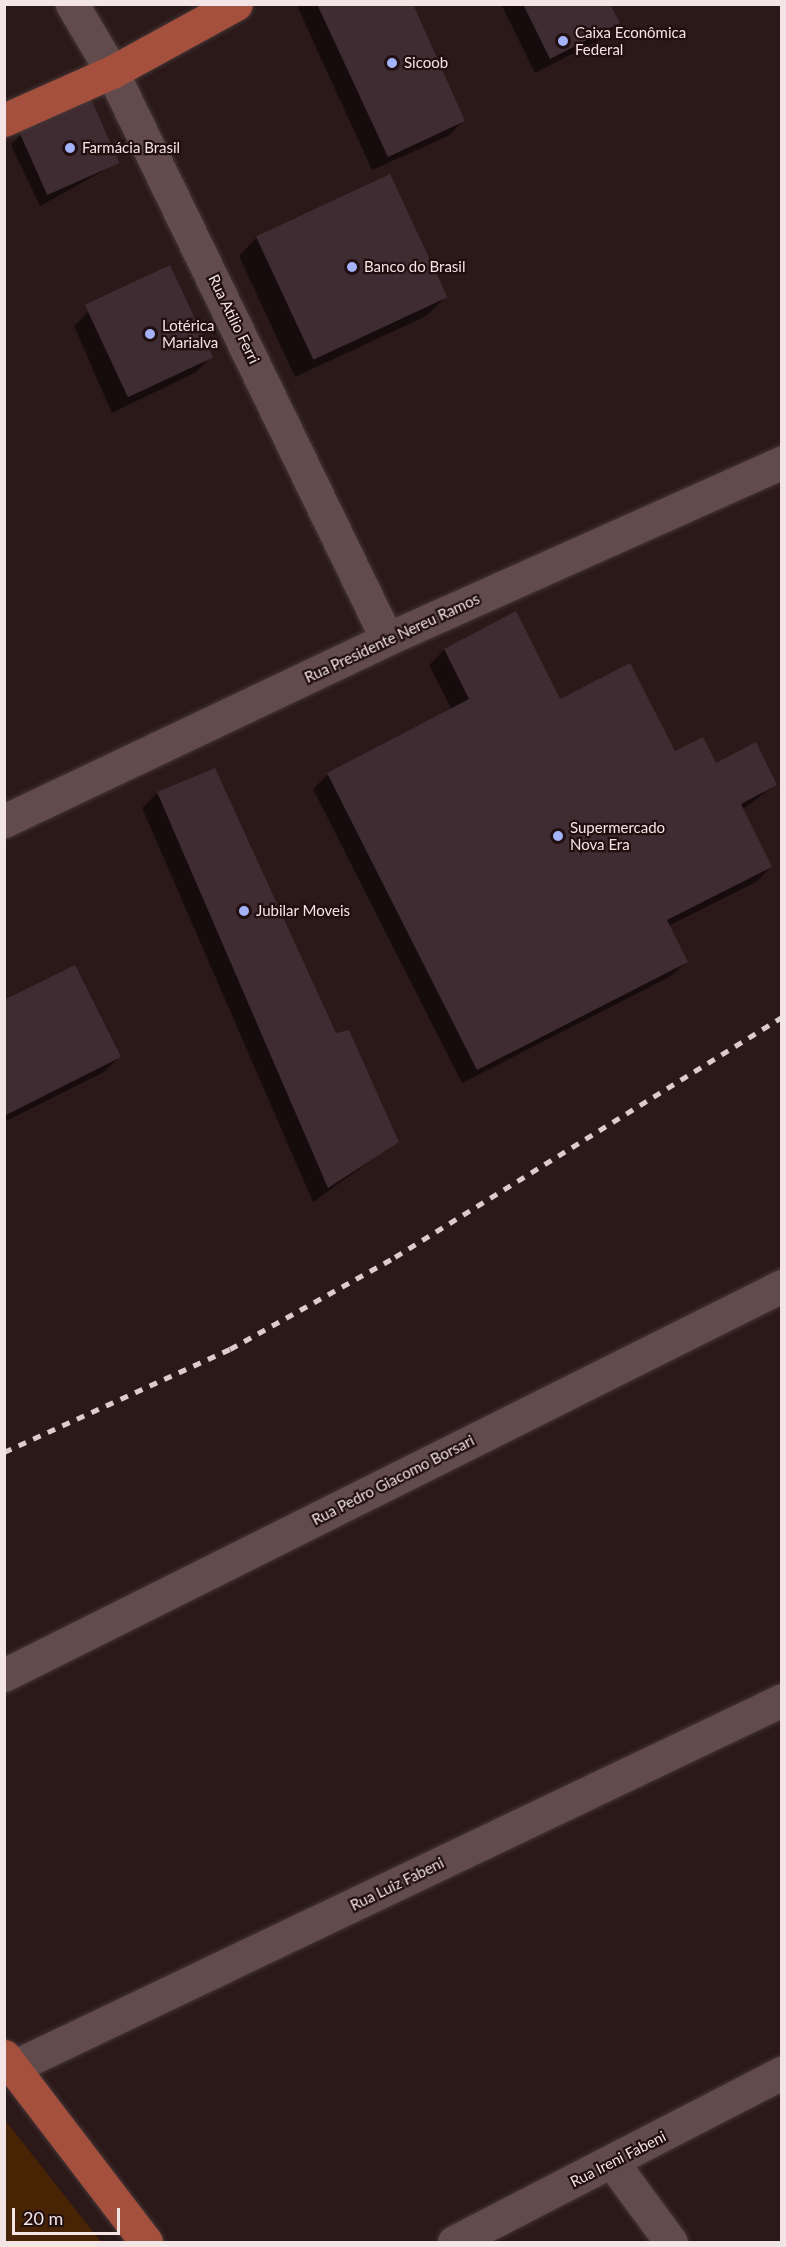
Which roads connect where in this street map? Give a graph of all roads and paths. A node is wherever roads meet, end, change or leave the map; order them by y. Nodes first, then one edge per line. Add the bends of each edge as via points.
1 (72, 4) edge
2 (236, 4) edge
3 (112, 72) junction
4 (4, 120) edge
5 (778, 473) edge
6 (387, 639) junction
7 (4, 821) edge
8 (782, 1286) edge
9 (4, 1675) edge
10 (782, 1700) edge
11 (9, 2062) edge
12 (782, 2073) edge
13 (612, 2162) junction
14 (146, 2242) edge
15 (454, 2242) edge
16 (671, 2242) edge

1 - 3 street, Rua Atilio Ferri
2 - 3 main road
3 - 4 main road
3 - 6 street, Rua Atilio Ferri
5 - 6 street, Rua Presidente Nereu Ramos
6 - 7 street, Rua Presidente Nereu Ramos
8 - 9 street, Rua Pedro Giacomo Borsari
10 - 11 street, Rua Luiz Fabeni
11 - 14 main road
12 - 13 street, Rua Ireni Fabeni
13 - 15 street, Rua Ireni Fabeni
13 - 16 street

